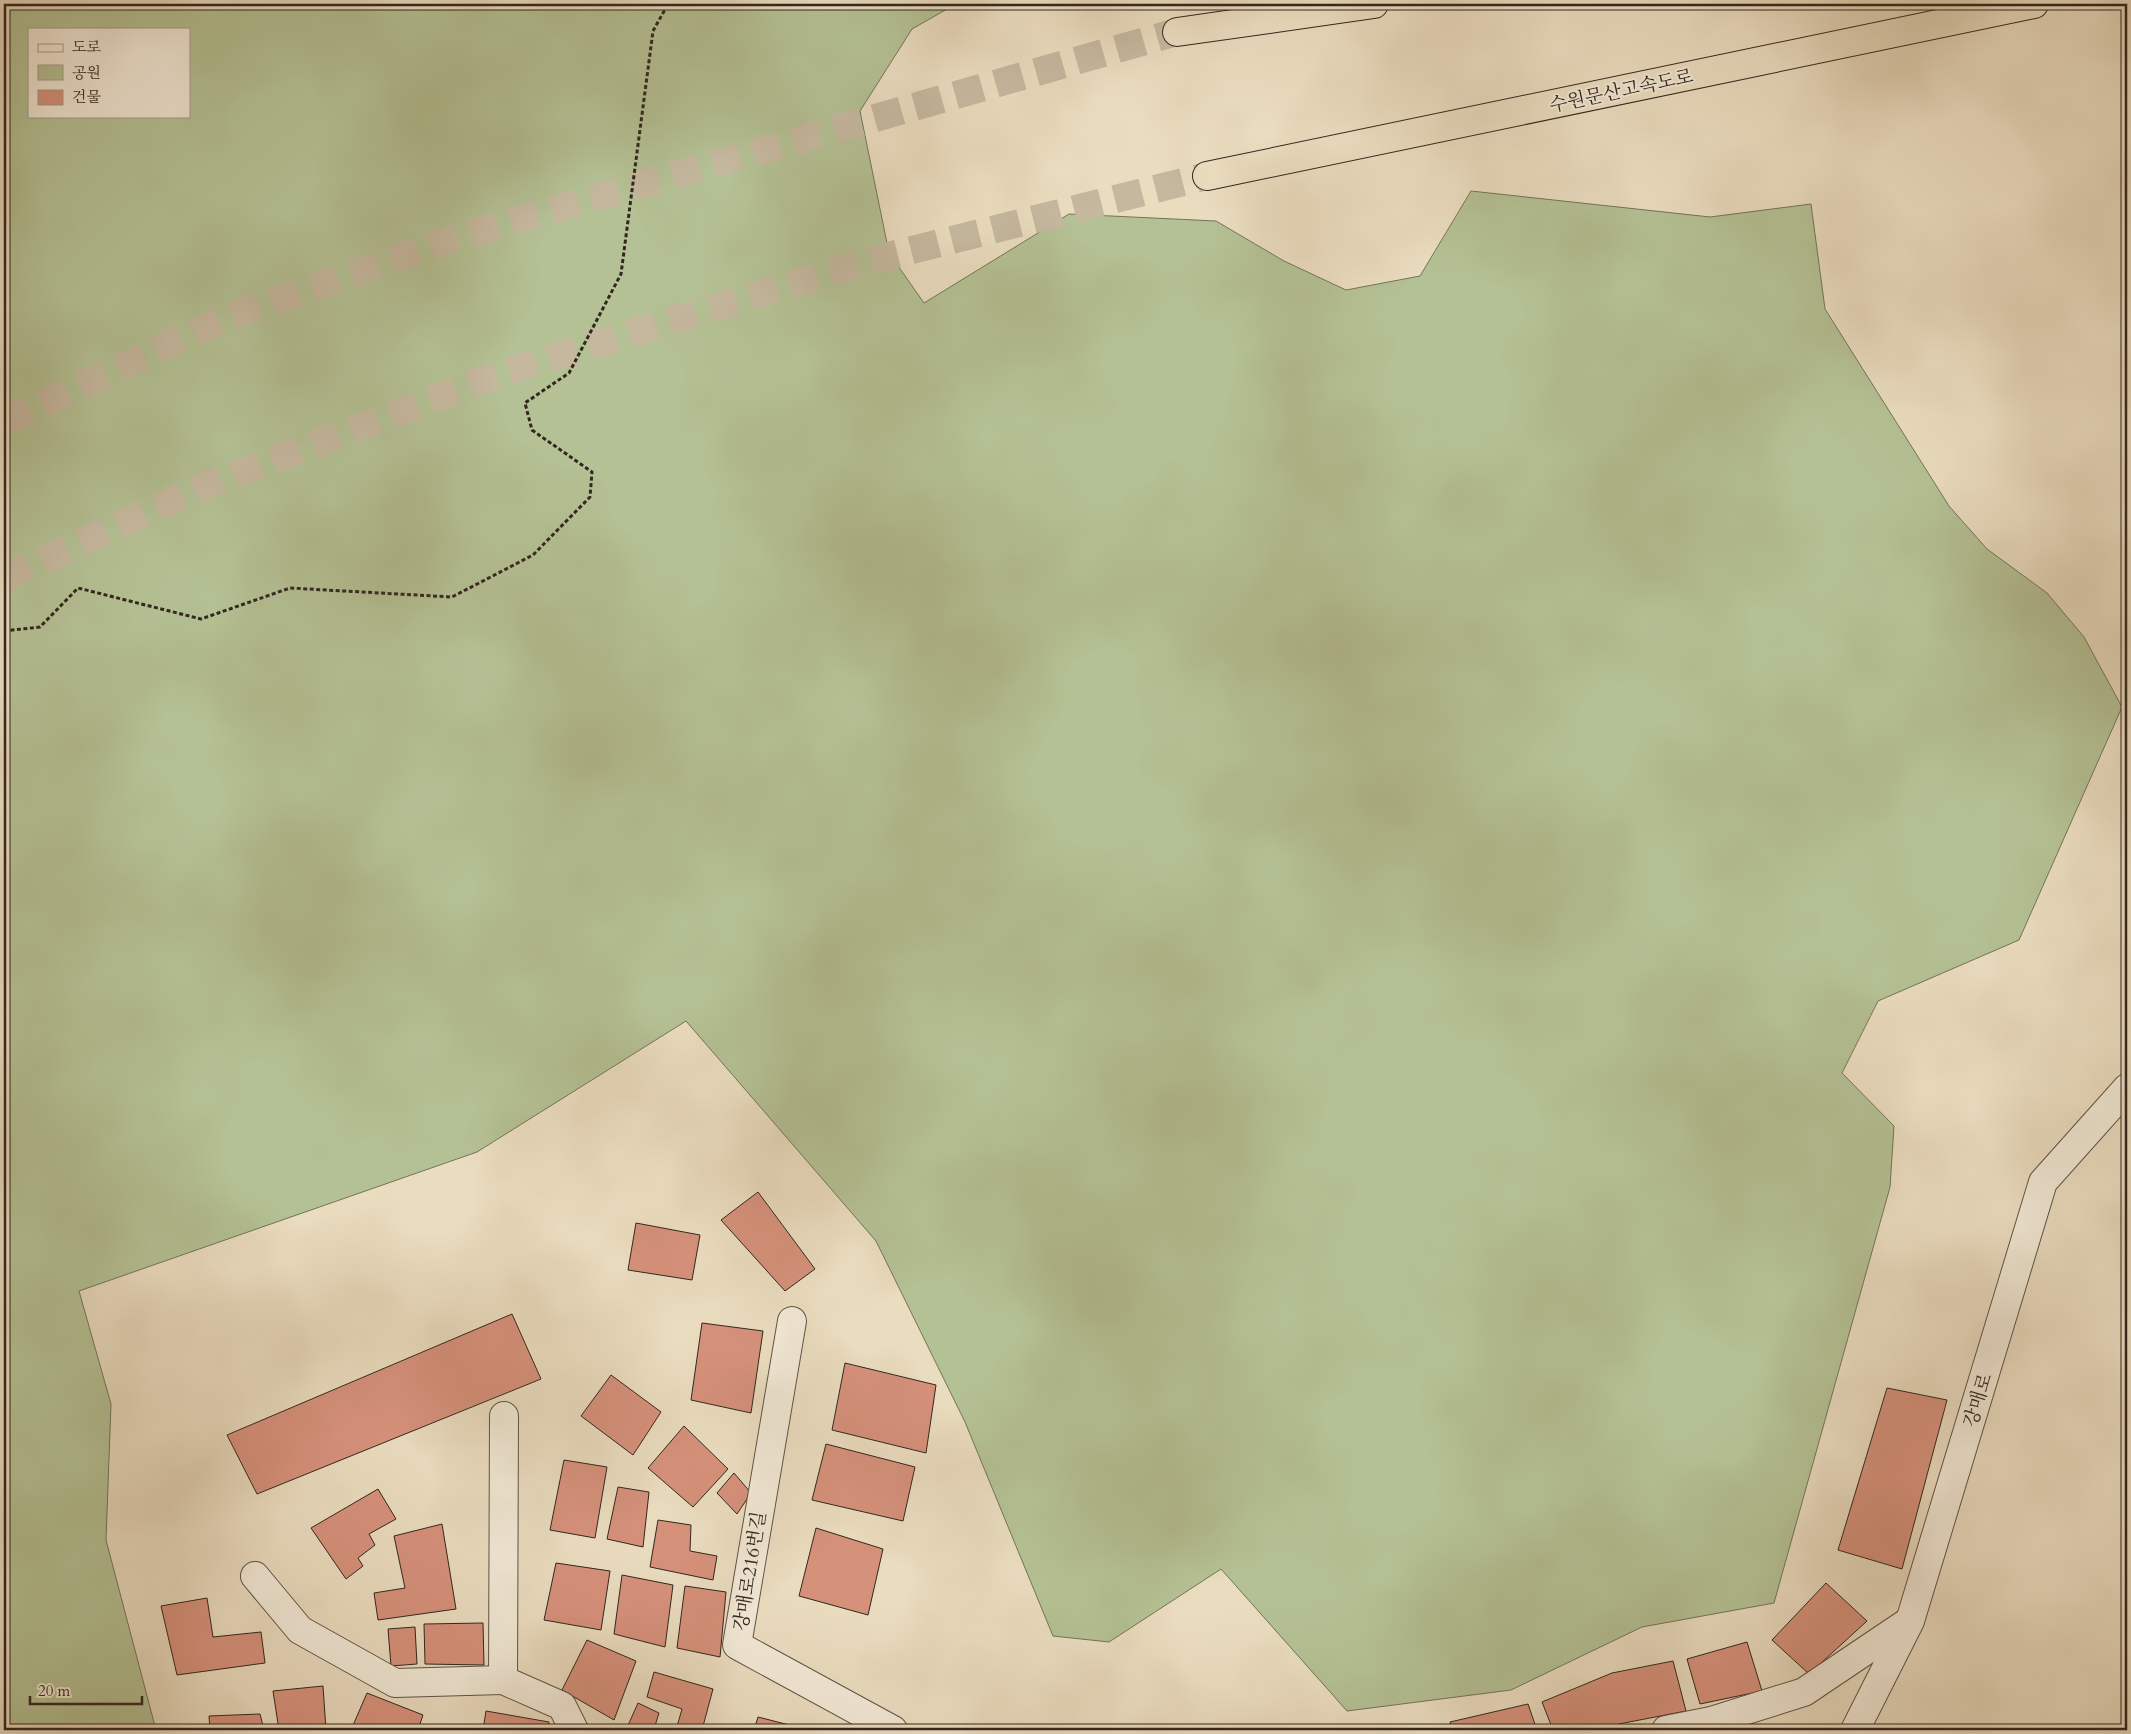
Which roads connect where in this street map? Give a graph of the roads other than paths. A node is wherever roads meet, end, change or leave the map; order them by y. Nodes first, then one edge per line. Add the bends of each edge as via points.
1 (1374, 4) edge
2 (2034, 4) edge
3 (1176, 32) tunnel mouth
4 (1207, 176) tunnel mouth
5 (2127, 1088) edge
6 (792, 1321) dead end
7 (504, 1416) dead end
8 (255, 1576) dead end
9 (1910, 1621) junction
10 (504, 1680) junction
11 (574, 1730) edge
12 (893, 1730) edge
13 (1666, 1730) edge
14 (1855, 1730) edge

1 - 3 highway
2 - 4 highway, 수원문산고속도로
5 - 9 street, 강매로 via 2043,1182
6 - 12 street, 강매로216번길 via 737,1645
7 - 10 street
8 - 10 street via 300,1630 395,1683
9 - 13 street via 1804,1692 1711,1721
9 - 14 street, 강매로
10 - 11 street via 562,1706

